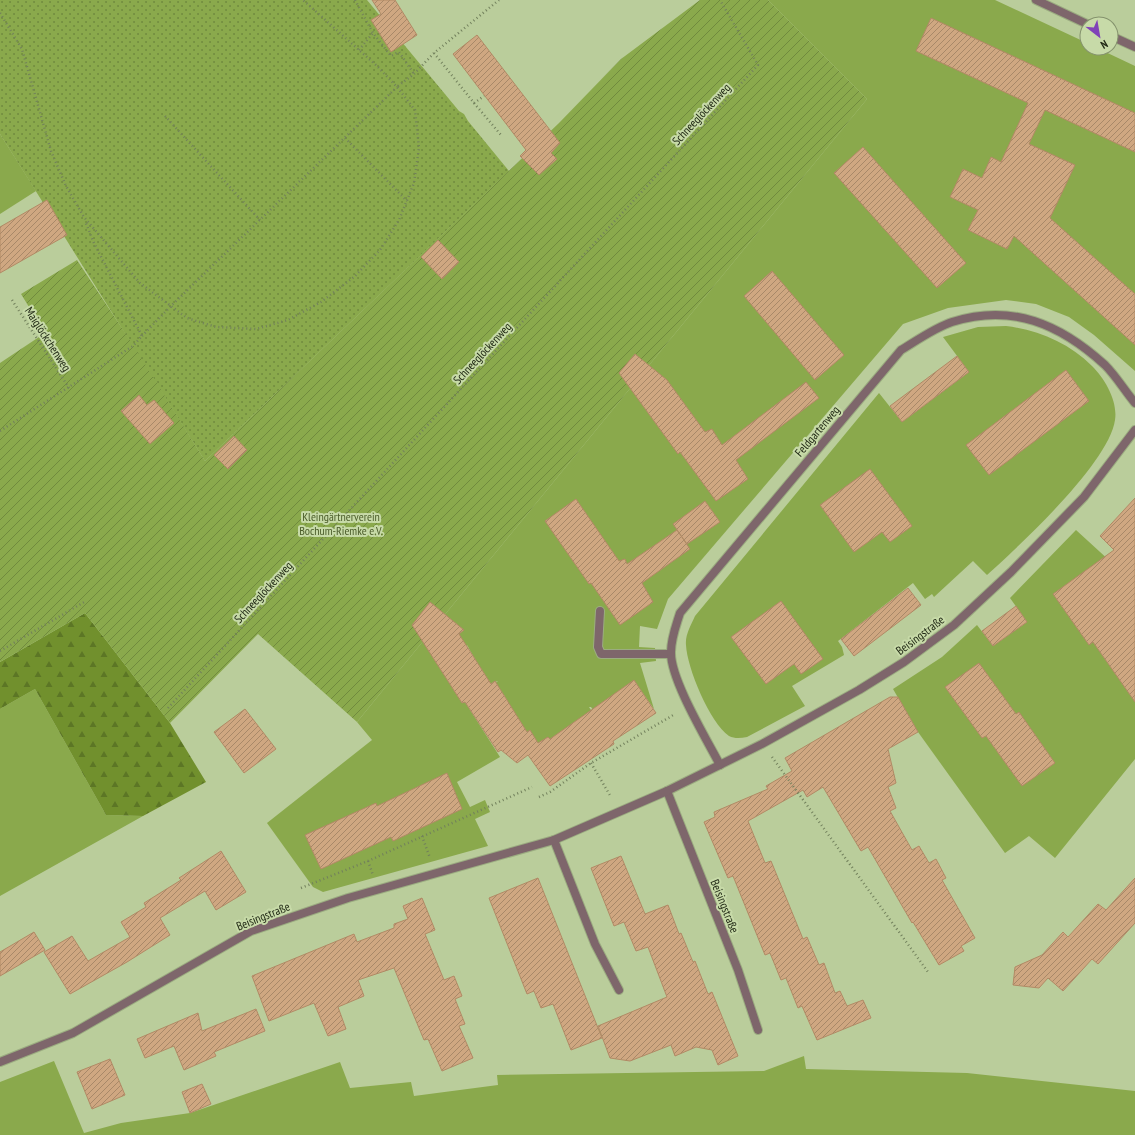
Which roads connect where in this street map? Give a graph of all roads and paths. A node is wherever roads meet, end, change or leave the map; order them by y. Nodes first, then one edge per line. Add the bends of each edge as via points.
1 (304, 0) edge
2 (355, 0) edge
3 (499, 0) edge
4 (720, 0) edge
5 (1036, 0) edge
6 (0, 14) edge
7 (1079, 20) edge
8 (373, 32) junction
9 (1119, 40) edge
10 (1135, 47) edge
11 (359, 50) junction
12 (434, 53) junction
13 (414, 74) junction
14 (398, 87) junction
15 (484, 96) dead end
16 (474, 103) junction
17 (165, 116) dead end
18 (500, 135) dead end
19 (345, 138) junction
20 (407, 201) junction
21 (84, 218) junction
22 (260, 220) junction
23 (12, 300) dead end
24 (170, 307) junction
25 (142, 336) junction
26 (68, 388) junction
27 (1135, 403) edge
28 (1135, 430) edge
29 (0, 431) edge
30 (86, 601) dead end
31 (600, 611) dead end
32 (0, 651) edge
33 (670, 654) junction
34 (689, 706) junction
35 (168, 708) dead end
36 (762, 744) junction
37 (591, 763) junction
38 (720, 765) junction
39 (532, 787) dead end
40 (667, 791) junction
41 (539, 797) dead end
42 (619, 812) junction
43 (422, 836) junction
44 (554, 840) junction
45 (436, 873) junction
46 (301, 888) dead end
47 (928, 972) dead end
48 (619, 990) dead end
49 (758, 1030) dead end
50 (0, 1062) edge

1 - 11 path
2 - 8 path
3 - 12 path, Maiglöckchenweg
4 - 35 path, Schneeglöckenweg via 758,66
5 - 7 street
6 - 21 path via 22,49 51,151 66,186
8 - 11 path
8 - 13 path via 391,56 399,52
9 - 10 street
11 - 14 path
12 - 13 path, Maiglöckchenweg
12 - 16 path
13 - 14 path, Maiglöckchenweg
14 - 19 path, Maiglöckchenweg
14 - 20 path via 415,110 419,148 414,183
15 - 16 path
16 - 18 path
17 - 22 path
19 - 20 path
19 - 22 path, Maiglöckchenweg
20 - 24 path via 399,220 380,250 354,276 321,302 288,320 256,329 216,327 187,318
21 - 24 path via 140,283
21 - 25 path via 94,243
22 - 24 path, Maiglöckchenweg
23 - 26 path, Maiglöckchenweg
24 - 25 path, Maiglöckchenweg
25 - 26 path, Maiglöckchenweg via 133,346
26 - 29 path, Maiglöckchenweg
27 - 33 street, Feldgartenweg via 1106,366 1070,336 1032,319 994,313 951,322 901,350 680,613
28 - 36 street, Beisingstraße via 1084,497 1011,572 954,625 860,690
30 - 32 path
31 - 33 street via 598,647 601,654
33 - 34 street, Feldgartenweg
34 - 37 path
34 - 38 street, Feldgartenweg
36 - 38 street, Beisingstraße
36 - 47 path
37 - 41 path
37 - 42 path
38 - 40 street, Beisingstraße
39 - 43 path
40 - 42 street, Beisingstraße
40 - 49 street, Beisingstraße via 738,970
42 - 44 street, Beisingstraße
43 - 45 path
43 - 46 path
44 - 45 street, Beisingstraße
44 - 48 street via 595,944
45 - 50 street, Beisingstraße via 348,898 251,931 73,1033

